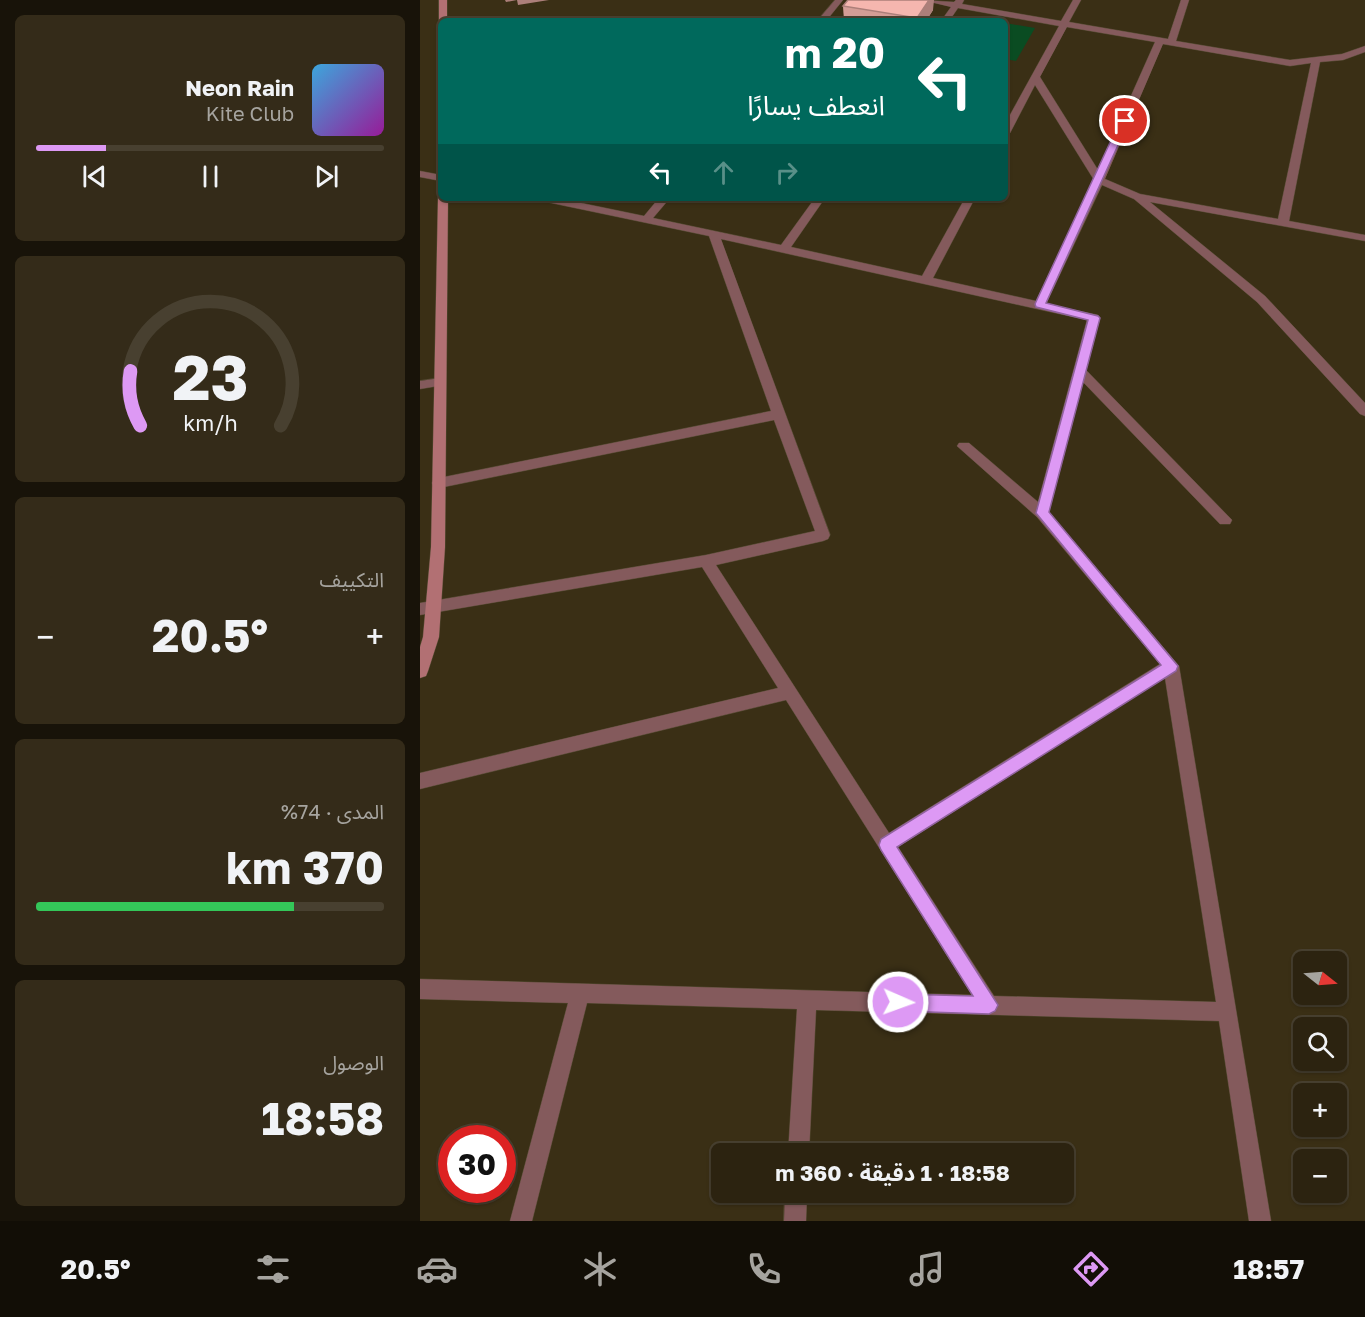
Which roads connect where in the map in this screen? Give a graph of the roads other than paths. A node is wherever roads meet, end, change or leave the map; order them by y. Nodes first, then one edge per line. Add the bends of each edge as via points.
1 (443, 0) edge
2 (839, 0) edge
3 (926, 0) edge
4 (1077, 0) edge
5 (1185, 0) edge
6 (958, 3) edge
7 (443, 18) edge
8 (824, 18) edge
9 (947, 18) edge
10 (1063, 25) junction
11 (1159, 42) junction
12 (1171, 43) junction
13 (1365, 49) edge
14 (1316, 60) junction
15 (1035, 77) junction
16 (1008, 127) edge
17 (420, 174) edge
18 (438, 177) edge
19 (1099, 180) junction
20 (1137, 197) junction
21 (443, 201) edge
22 (557, 201) edge
23 (662, 201) edge
24 (818, 201) edge
25 (968, 201) edge
26 (647, 219) junction
27 (1283, 223) junction
28 (713, 233) junction
29 (1365, 238) edge
30 (784, 249) junction
31 (926, 280) junction
32 (1040, 304) junction
33 (1080, 371) junction
34 (440, 382) junction
35 (420, 385) edge
36 (1365, 411) edge
37 (779, 414) junction
38 (964, 446) dead end
39 (439, 483) junction
40 (1042, 513) junction
41 (1225, 520) dead end
42 (706, 561) junction
43 (426, 607) edge
44 (1171, 666) junction
45 (420, 671) edge
46 (789, 692) junction
47 (420, 781) edge
48 (886, 845) junction
49 (420, 989) edge
50 (580, 993) junction
51 (807, 1000) junction
52 (989, 1005) junction
53 (1227, 1012) junction
54 (799, 1143) edge
55 (796, 1203) edge
56 (520, 1221) edge
57 (795, 1221) edge
58 (1260, 1221) edge

1 - 7 street
2 - 8 street
3 - 6 street
4 - 10 street
5 - 12 street
6 - 9 street
6 - 10 street
10 - 11 street
10 - 15 street
11 - 12 street
11 - 19 street
12 - 14 street via 1290,63
13 - 14 street
14 - 27 street
15 - 16 street
15 - 19 street
17 - 18 street
19 - 20 street
19 - 32 street
20 - 27 street
20 - 36 street via 1261,299
21 - 34 street
22 - 26 street
23 - 26 street
24 - 30 street
25 - 31 street
26 - 28 street
27 - 29 street
28 - 30 street
28 - 37 street
30 - 31 street
31 - 32 street
32 - 33 street via 1094,318
33 - 40 street
33 - 41 street
34 - 35 street
34 - 39 street
37 - 39 street
37 - 42 street via 823,535
38 - 40 street
39 - 43 street via 438,547
40 - 44 street
42 - 43 street
42 - 46 street
43 - 45 street via 430,637
44 - 48 street
44 - 53 street
46 - 47 street
46 - 48 street
48 - 52 street
49 - 50 street
50 - 51 street
50 - 56 street
51 - 52 street
51 - 54 street
52 - 53 street
53 - 58 street
55 - 57 street

